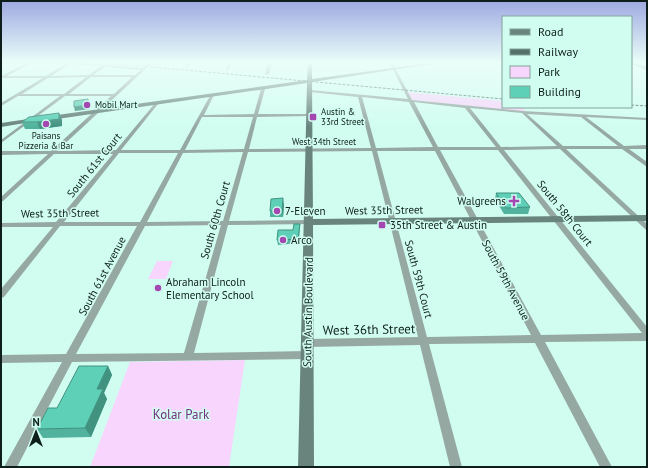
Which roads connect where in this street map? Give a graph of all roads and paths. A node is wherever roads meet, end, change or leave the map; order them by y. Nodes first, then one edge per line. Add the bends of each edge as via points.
1 (34, 84) edge
2 (80, 84) edge
3 (127, 84) edge
4 (290, 84) edge
5 (293, 84) edge
6 (310, 84) edge
7 (401, 84) edge
8 (263, 89) junction
9 (310, 92) junction
10 (226, 93) junction
11 (16, 95) junction
12 (65, 95) junction
13 (115, 95) junction
14 (212, 95) junction
15 (360, 96) junction
16 (410, 101) junction
17 (157, 103) junction
18 (1, 105) edge
19 (466, 106) junction
20 (97, 111) junction
21 (524, 112) junction
22 (255, 115) junction
23 (309, 115) junction
24 (201, 116) junction
25 (583, 117) junction
26 (646, 120) edge
27 (30, 121) junction
28 (1, 125) edge
29 (1, 142) edge
30 (624, 147) junction
31 (647, 147) edge
32 (500, 148) junction
33 (562, 148) junction
34 (436, 149) junction
35 (309, 150) junction
36 (374, 150) junction
37 (182, 151) junction
38 (245, 151) junction
39 (53, 152) junction
40 (117, 152) junction
41 (1, 153) edge
42 (647, 164) edge
43 (1, 200) edge
44 (636, 218) junction
45 (647, 218) edge
46 (556, 219) junction
47 (474, 220) junction
48 (392, 221) junction
49 (308, 222) junction
50 (225, 223) junction
51 (58, 224) junction
52 (142, 224) junction
53 (1, 225) edge
54 (647, 228) edge
55 (1, 295) edge
56 (647, 333) edge
57 (647, 337) edge
58 (538, 339) junction
59 (423, 341) junction
60 (307, 349) junction
61 (188, 356) junction
62 (70, 358) junction
63 (1, 359) edge
64 (10, 467) edge
65 (306, 467) edge
66 (456, 467) edge
67 (606, 467) edge

1 - 11 street
2 - 12 street
3 - 13 street
4 - 10 street
5 - 8 street
6 - 9 street, South Austin Boulevard
7 - 16 street, South 59th Avenue
8 - 10 street
8 - 22 street, South 60th Court
9 - 15 street
9 - 23 street, South Austin Boulevard
10 - 14 street
11 - 12 street
11 - 18 street
12 - 13 street
12 - 27 street
13 - 20 street
14 - 17 street
14 - 24 street, South 61st Avenue
15 - 16 street
15 - 36 street, South 59th Court
16 - 19 street
16 - 34 street, South 59th Avenue
17 - 20 street
17 - 40 street, South 61st Court
19 - 21 street
19 - 32 street, South 58th Court
20 - 27 street
20 - 39 street
21 - 25 street
21 - 33 street
22 - 23 street
22 - 24 street
22 - 38 street, South 60th Court
23 - 35 street, South Austin Boulevard
24 - 37 street, South 61st Avenue
25 - 26 street
25 - 30 street
27 - 28 street
27 - 29 street
30 - 31 street, West 34th Street
30 - 33 street, West 34th Street
30 - 42 street
32 - 33 street, West 34th Street
32 - 34 street, West 34th Street
32 - 46 street, South 58th Court
33 - 44 street
34 - 36 street, West 34th Street
34 - 47 street, South 59th Avenue
35 - 36 street, West 34th Street
35 - 38 street, West 34th Street
35 - 49 street, South Austin Boulevard
36 - 48 street, South 59th Court
37 - 38 street, West 34th Street
37 - 40 street, West 34th Street
37 - 52 street, South 61st Avenue
38 - 50 street, South 60th Court
39 - 40 street, West 34th Street
39 - 41 street, West 34th Street
39 - 43 street
40 - 51 street, South 61st Court
44 - 45 street, West 35th Street
44 - 46 street, West 35th Street
44 - 54 street
46 - 47 street, West 35th Street
46 - 56 street, South 58th Court
47 - 48 street, West 35th Street
47 - 58 street, South 59th Avenue
48 - 49 street, West 35th Street
48 - 59 street, South 59th Court
49 - 50 street, West 35th Street
49 - 60 street, South Austin Boulevard
50 - 52 street, West 35th Street
50 - 61 street, South 60th Court
51 - 52 street, West 35th Street
51 - 53 street, West 35th Street
51 - 55 street, South 61st Court
52 - 62 street, South 61st Avenue
57 - 58 street, West 36th Street
58 - 59 street, West 36th Street
58 - 67 street, South 59th Avenue
59 - 60 street, West 36th Street
59 - 66 street, South 59th Court
60 - 61 street, West 36th Street
60 - 65 street, South Austin Boulevard
61 - 62 street, West 36th Street
62 - 63 street, West 36th Street
62 - 64 street, South 61st Avenue

